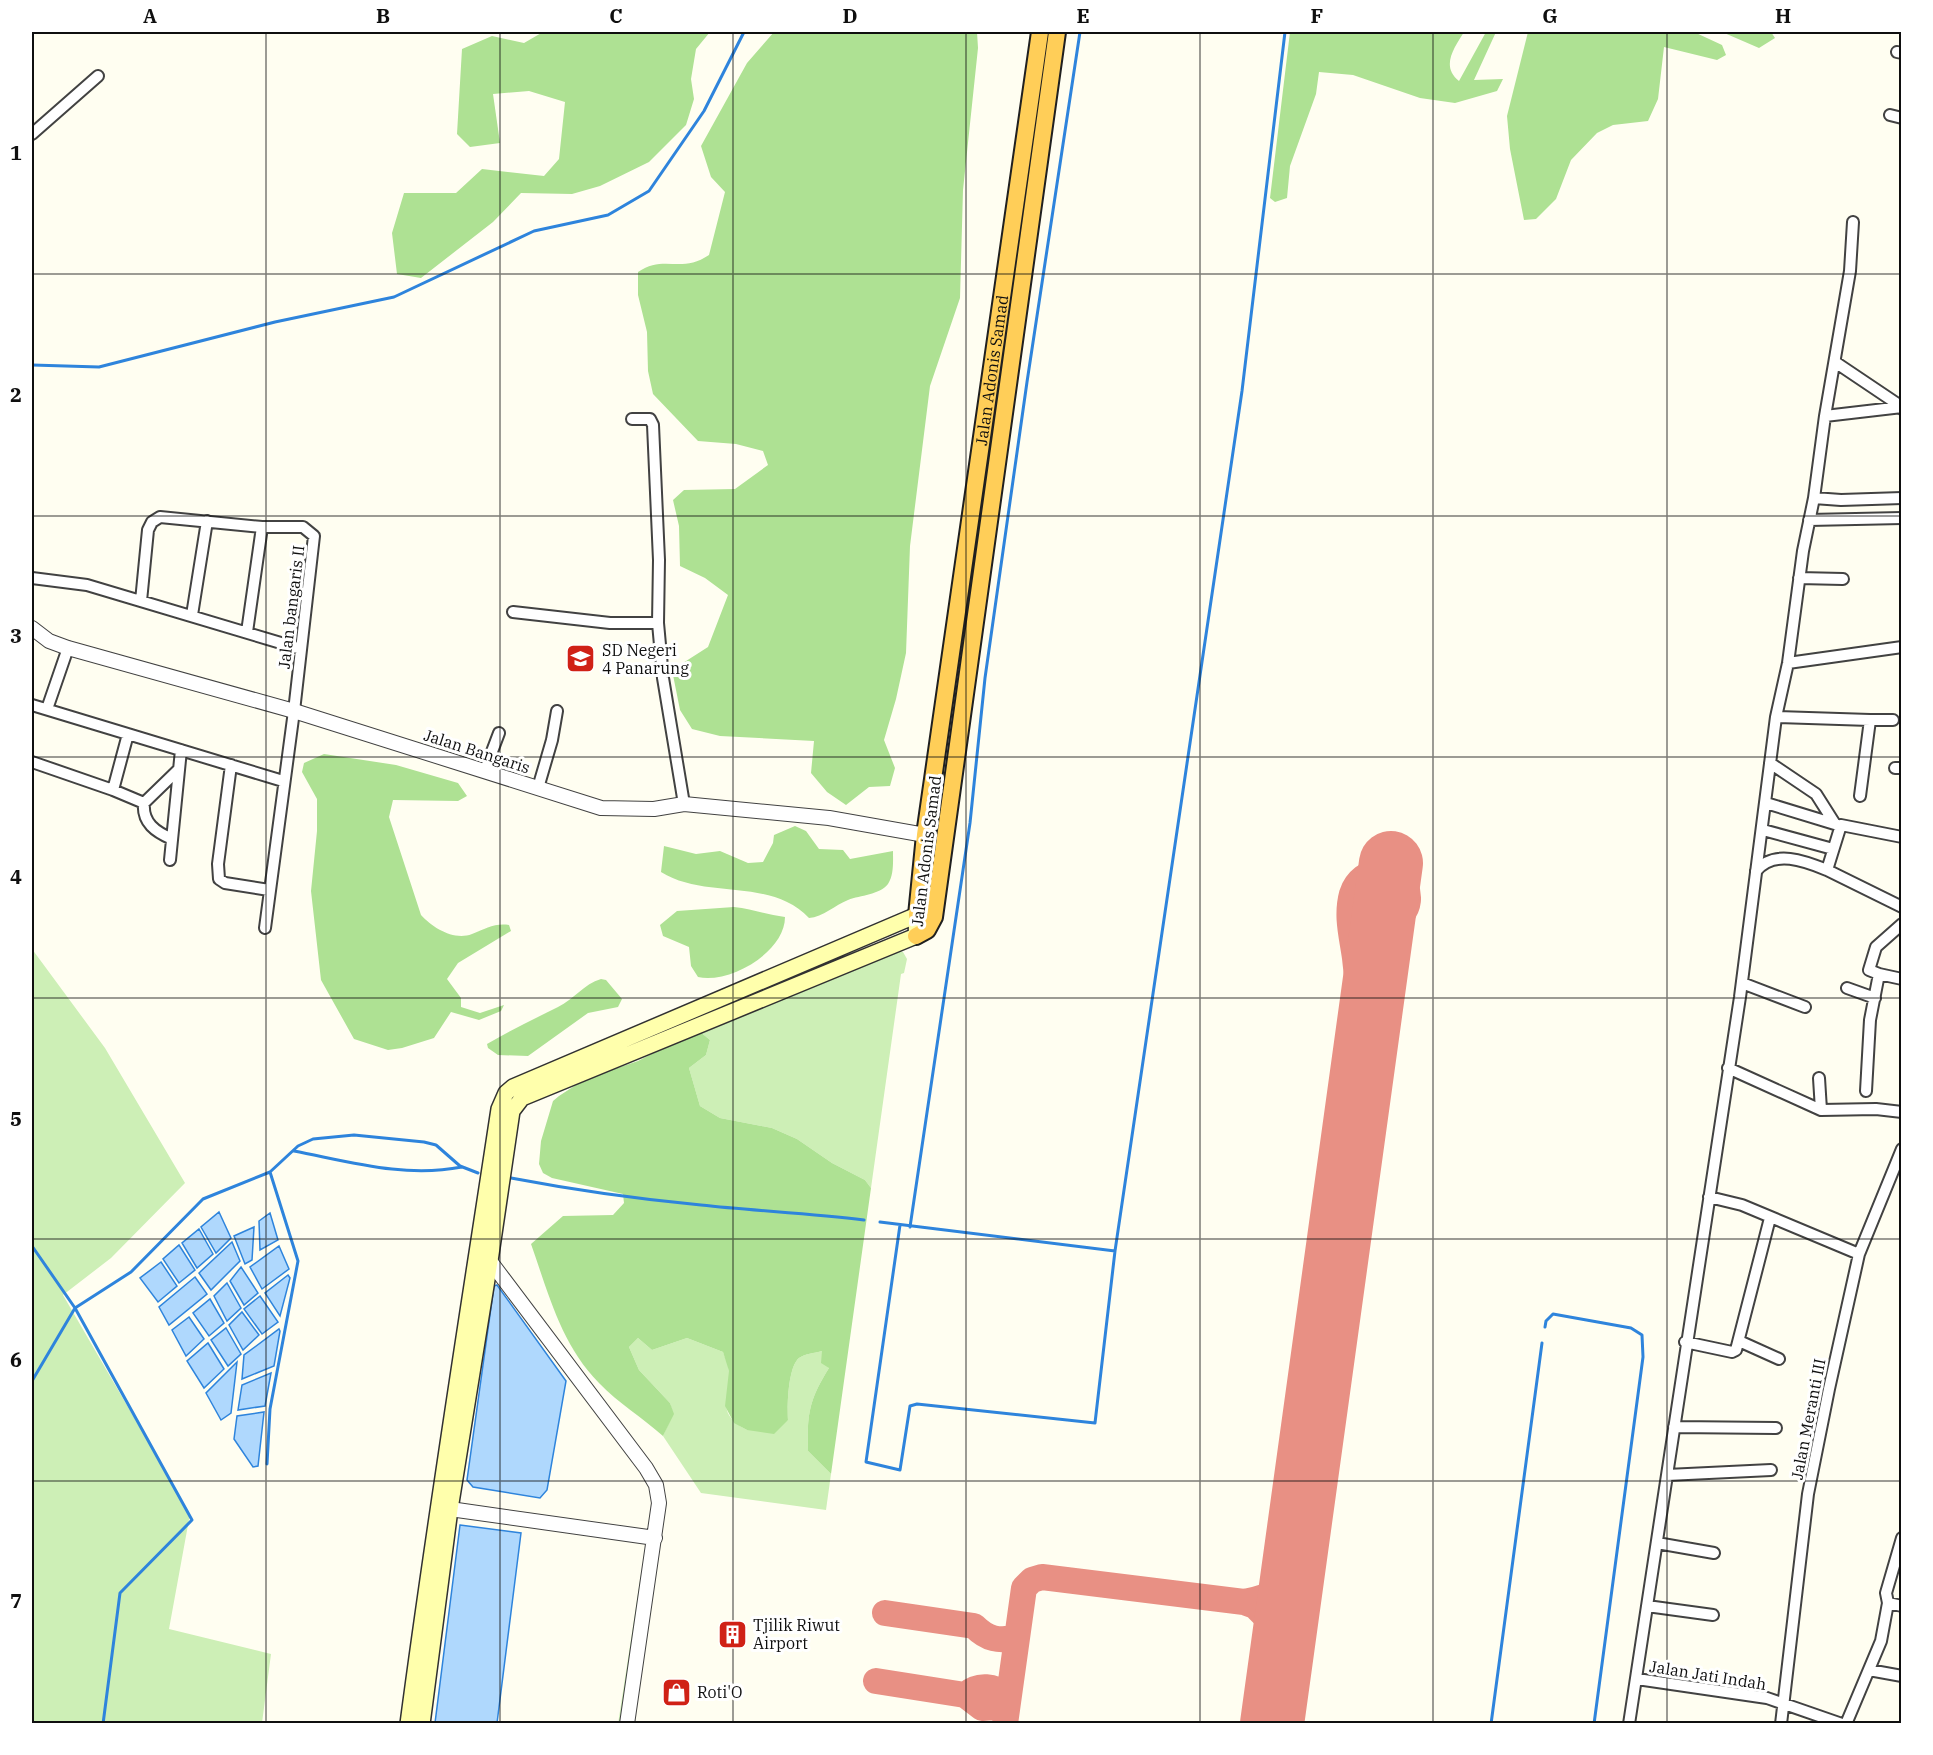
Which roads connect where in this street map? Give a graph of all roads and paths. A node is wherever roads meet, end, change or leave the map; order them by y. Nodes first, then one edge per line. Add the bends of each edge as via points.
1 (1040, 32) edge
2 (1057, 32) edge
3 (99, 76) dead end
4 (1890, 115) dead end
5 (1902, 118) edge
6 (32, 134) edge
7 (1853, 222) dead end
8 (1835, 362) junction
9 (1901, 408) edge
10 (1825, 416) junction
11 (632, 419) dead end
12 (1814, 498) junction
13 (1902, 498) edge
14 (1902, 518) edge
15 (1809, 520) junction
16 (207, 521) junction
17 (262, 527) junction
18 (32, 578) edge
19 (1799, 578) junction
20 (1843, 579) dead end
21 (141, 601) junction
22 (513, 612) dead end
23 (192, 615) junction
24 (658, 623) junction
25 (32, 628) edge
26 (247, 632) junction
27 (963, 642) junction
28 (1902, 647) edge
29 (68, 648) junction
30 (301, 649) junction
31 (1788, 663) junction
32 (32, 705) edge
33 (47, 710) junction
34 (294, 711) junction
35 (557, 711) dead end
36 (1776, 717) junction
37 (1870, 720) junction
38 (1893, 720) dead end
39 (499, 733) dead end
40 (128, 734) junction
41 (181, 750) junction
42 (32, 762) edge
43 (1770, 763) junction
44 (231, 765) junction
45 (178, 770) junction
46 (485, 770) junction
47 (284, 781) junction
48 (538, 788) junction
49 (113, 790) junction
50 (1860, 796) dead end
51 (144, 803) junction
52 (1766, 803) junction
53 (684, 804) junction
54 (1838, 825) junction
55 (1763, 830) junction
56 (925, 835) junction
57 (1902, 837) edge
58 (172, 839) junction
59 (1833, 849) junction
60 (170, 860) dead end
61 (1827, 870) junction
62 (1756, 871) junction
63 (269, 890) junction
64 (1902, 907) edge
65 (917, 915) junction
66 (1902, 924) edge
67 (265, 928) dead end
68 (916, 936) junction
69 (1880, 974) junction
70 (1902, 979) edge
71 (1742, 983) junction
72 (1847, 988) dead end
73 (1875, 998) junction
74 (1805, 1007) dead end
75 (1728, 1068) junction
76 (1819, 1078) dead end
77 (1866, 1091) dead end
78 (1821, 1110) junction
79 (1902, 1112) edge
80 (1902, 1149) edge
81 (496, 1172) junction
82 (1709, 1197) junction
83 (1770, 1218) junction
84 (1859, 1254) junction
85 (483, 1260) junction
86 (1739, 1341) junction
87 (1685, 1342) junction
88 (1779, 1359) dead end
89 (1674, 1428) junction
90 (1776, 1428) dead end
91 (1771, 1470) dead end
92 (1667, 1475) junction
93 (450, 1509) junction
94 (655, 1538) junction
95 (1902, 1538) edge
96 (1657, 1544) junction
97 (1714, 1553) dead end
98 (1888, 1603) junction
99 (1647, 1606) junction
100 (1902, 1606) edge
101 (1713, 1615) dead end
102 (1869, 1670) junction
103 (1902, 1677) edge
104 (1637, 1679) junction
105 (1783, 1705) junction
106 (1629, 1723) edge
107 (408, 1724) edge
108 (422, 1724) edge
109 (627, 1724) edge
110 (1642, 1724) edge
111 (1781, 1724) edge
112 (1844, 1724) edge

1 - 27 highway, Jalan Adonis Samad
2 - 27 highway, Jalan Adonis Samad
3 - 6 street
4 - 5 street
7 - 8 street via 1850,271
8 - 9 street
8 - 10 street
9 - 10 street
10 - 12 street
11 - 24 street via 650,419 653,425
12 - 13 street
12 - 15 street
14 - 15 street
15 - 19 street
16 - 17 street, Jalan bangaris II
16 - 21 street, Jalan bangaris II via 160,517 152,522
16 - 23 street
17 - 26 street
17 - 30 street, Jalan bangaris II via 303,527 314,536
18 - 21 street via 87,585
19 - 20 street
19 - 31 street
21 - 23 street
22 - 24 street
23 - 26 street
24 - 53 street
25 - 29 street, Jalan Bangaris
26 - 30 street
27 - 56 highway, Jalan Adonis Samad
27 - 68 highway, Jalan Adonis Samad via 934,917 927,930
28 - 31 street
29 - 33 street
29 - 34 street, Jalan Bangaris
30 - 34 street, Jalan bangaris II
31 - 36 street
32 - 33 street
33 - 40 street
34 - 46 street, Jalan Bangaris
34 - 47 street, Jalan bangaris II
35 - 48 street
36 - 37 street
36 - 43 street
37 - 38 street
37 - 50 street
39 - 46 street
40 - 41 street
40 - 49 street
41 - 44 street
41 - 45 street
42 - 49 street
43 - 52 street
43 - 54 street via 1816,794
44 - 47 street
44 - 63 street via 219,879
45 - 51 street
45 - 58 street
46 - 48 street, Jalan Bangaris
47 - 63 street, Jalan bangaris II
48 - 53 street, Jalan Bangaris via 609,808 654,809
49 - 51 street
51 - 58 street via 145,816 152,827
52 - 54 street
52 - 55 street
53 - 56 street, Jalan Bangaris via 830,818
54 - 57 street
54 - 59 street
55 - 59 street
55 - 62 street
56 - 65 highway, Jalan Adonis Samad
58 - 60 street
59 - 61 street
61 - 62 street via 1804,861 1773,859
61 - 64 street
62 - 71 street
63 - 67 street, Jalan bangaris II
65 - 68 main road, Jalan Adonis Samad
65 - 81 main road via 513,1087 499,1109
66 - 69 street via 1884,938 1873,954 1869,970
68 - 81 main road via 522,1098 512,1111
69 - 70 street
69 - 73 street
71 - 74 street
71 - 75 street
72 - 73 street
73 - 77 street
75 - 78 street
75 - 82 street
76 - 78 street
78 - 79 street
80 - 84 street, Jalan Meranti III
81 - 85 main road
82 - 83 street via 1742,1205
82 - 87 street
83 - 84 street
83 - 86 street
84 - 105 street, Jalan Meranti III via 1809,1494
85 - 93 main road
85 - 94 street via 656,1485 659,1503
85 - 107 main road via 438,1500
86 - 87 street via 1732,1352
86 - 88 street
87 - 89 street
89 - 90 street
89 - 92 street
91 - 92 street
92 - 96 street
93 - 94 street
93 - 108 main road
94 - 109 street
95 - 98 street via 1886,1593
96 - 97 street
96 - 99 street
98 - 100 street
98 - 102 street via 1881,1641
99 - 101 street
99 - 104 street
102 - 103 street
102 - 112 street
104 - 105 street, Jalan Jati Indah via 1767,1698
104 - 106 street
105 - 111 street, Jalan Meranti III
105 - 112 street, Jalan Jati Indah
106 - 110 street

